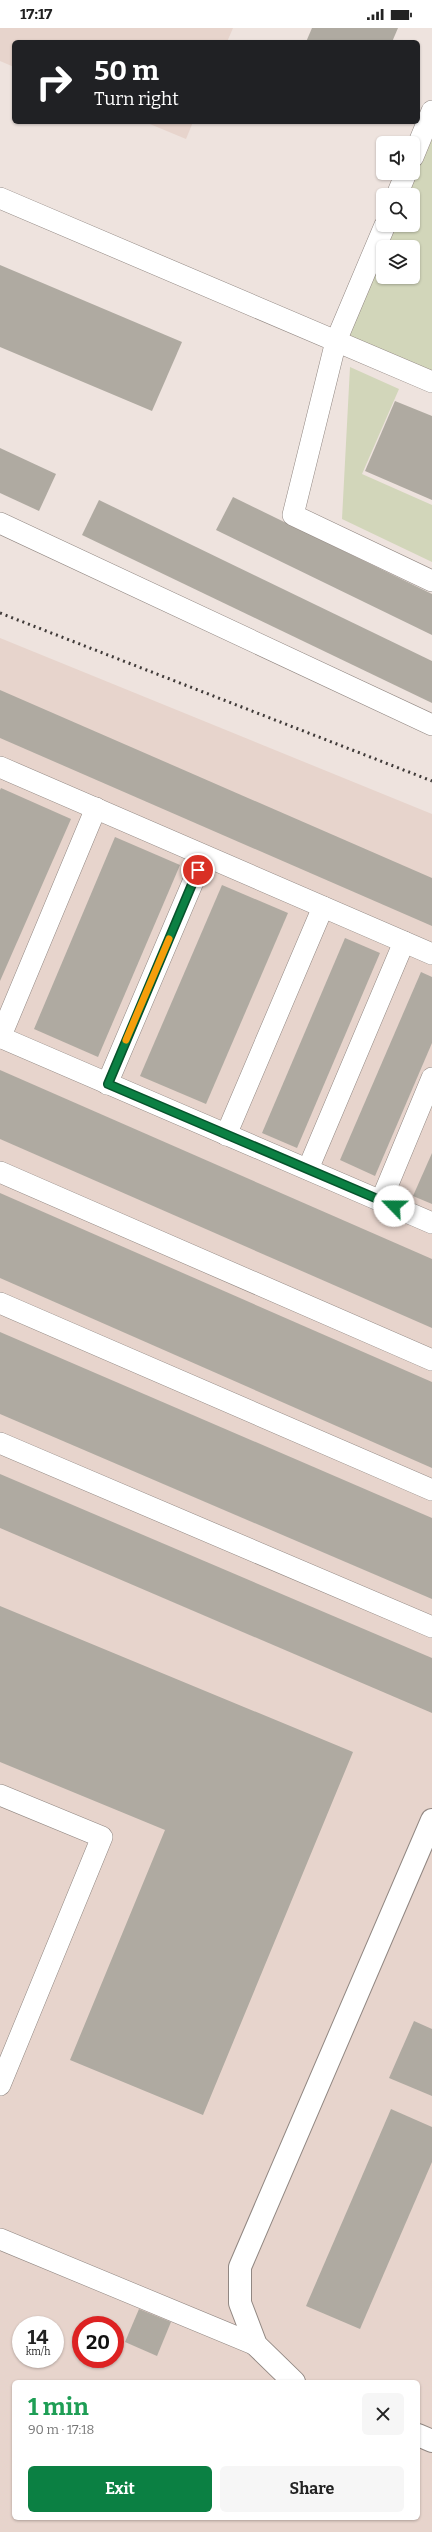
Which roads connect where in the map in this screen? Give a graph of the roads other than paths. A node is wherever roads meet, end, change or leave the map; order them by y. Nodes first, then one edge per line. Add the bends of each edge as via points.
1 (432, 111) edge
2 (420, 140) edge
3 (0, 198) edge
4 (382, 232) edge
5 (336, 342) junction
6 (432, 382) edge
7 (0, 523) edge
8 (432, 581) edge
9 (432, 725) edge
10 (0, 767) edge
11 (96, 808) junction
12 (204, 856) junction
13 (323, 907) junction
14 (404, 942) junction
15 (432, 954) edge
16 (0, 1037) edge
17 (432, 1078) edge
18 (108, 1084) junction
19 (226, 1135) junction
20 (308, 1170) junction
21 (0, 1172) edge
22 (381, 1201) junction
23 (432, 1223) edge
24 (0, 1303) edge
25 (432, 1360) edge
26 (0, 1443) edge
27 (432, 1490) edge
28 (432, 1627) edge
29 (0, 1795) edge
30 (432, 1820) edge
31 (0, 2085) edge
32 (0, 2239) edge
33 (256, 2345) junction
34 (292, 2380) edge
35 (420, 2436) edge
36 (432, 2441) edge

1 - 2 lane
3 - 5 lane
4 - 5 lane
5 - 6 lane
5 - 8 lane via 293,514
7 - 9 lane
10 - 11 lane
11 - 12 lane
11 - 16 lane
12 - 13 lane
12 - 18 lane
13 - 14 lane
13 - 19 lane
14 - 15 lane
14 - 20 lane
16 - 18 lane
17 - 22 lane
18 - 19 lane
19 - 20 lane
20 - 22 lane
21 - 25 lane
22 - 23 lane
24 - 27 lane
26 - 28 lane
29 - 31 lane via 102,1837
30 - 33 street via 240,2267 240,2303
32 - 33 lane
33 - 34 street
35 - 36 street

